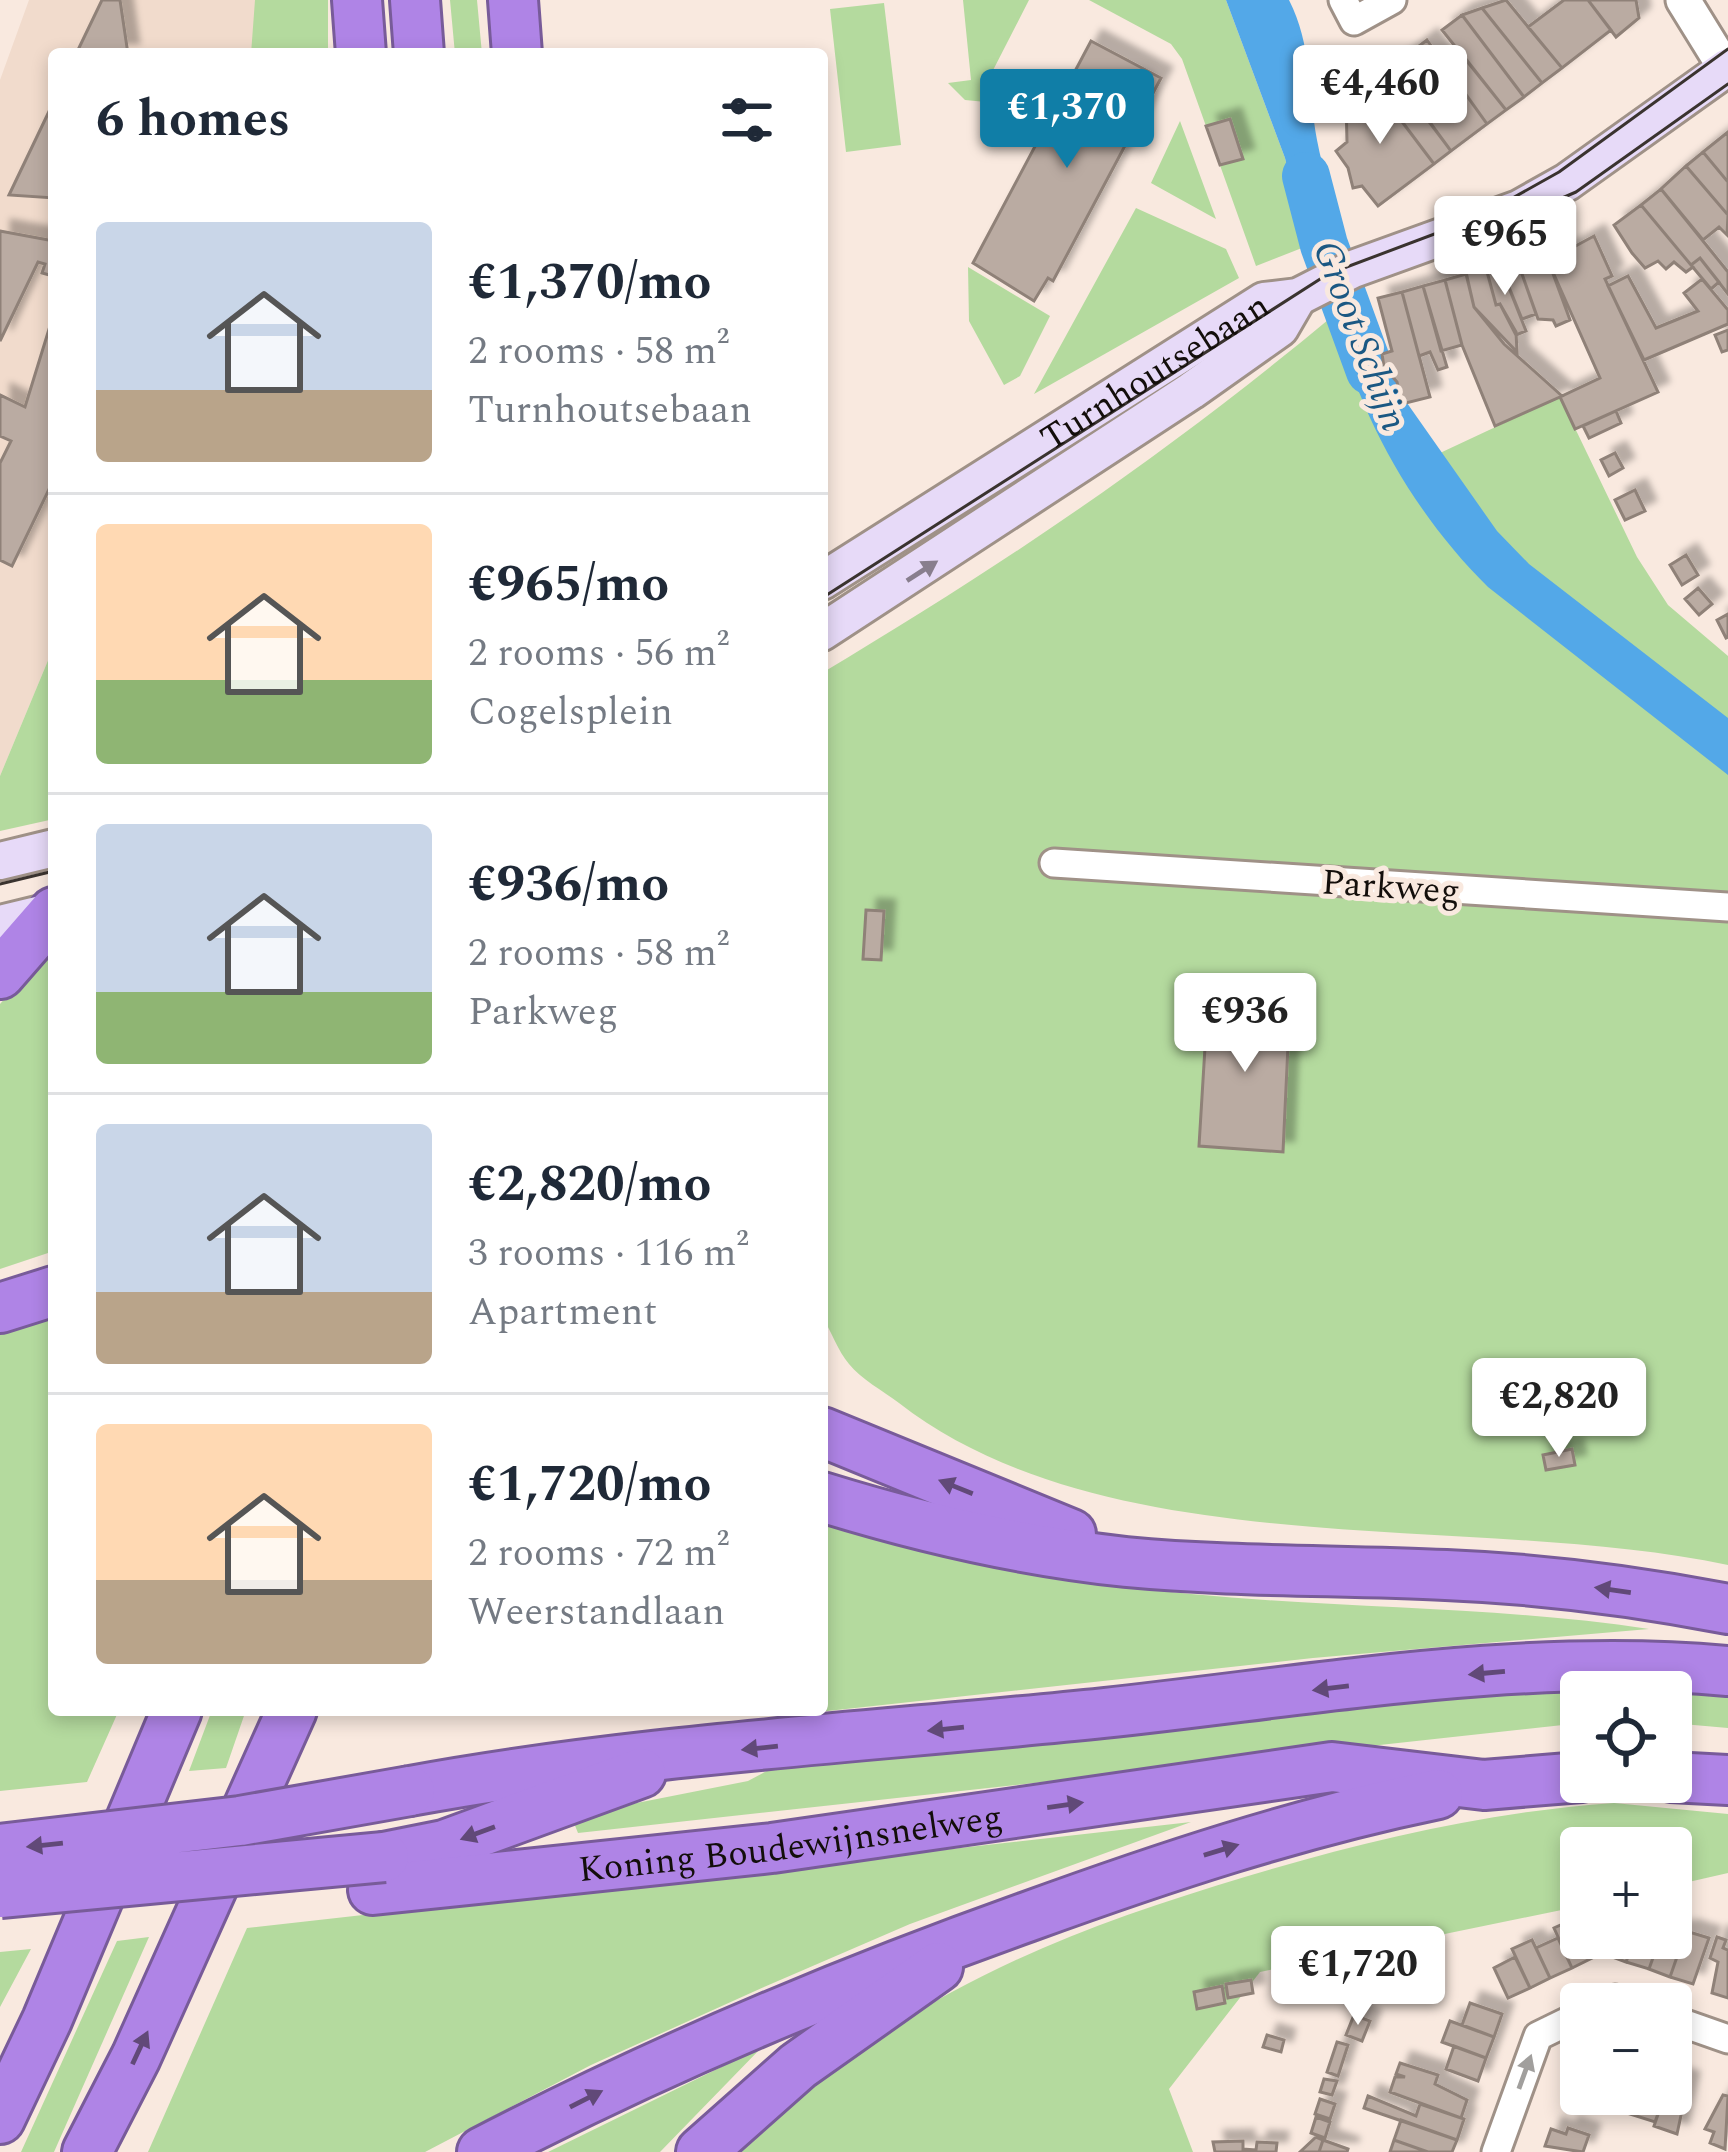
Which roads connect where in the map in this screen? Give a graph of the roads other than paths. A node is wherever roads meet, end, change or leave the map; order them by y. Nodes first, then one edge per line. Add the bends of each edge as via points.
1 (357, 0) edge
2 (415, 0) edge
3 (513, 0) edge
4 (1343, 0) edge
5 (1392, 0) edge
6 (1683, 0) edge
7 (361, 48) edge
8 (419, 48) edge
9 (517, 48) edge
10 (1727, 68) edge
11 (1309, 292) junction
12 (828, 577) edge
13 (828, 628) edge
14 (48, 849) edge
15 (0, 861) edge
16 (1054, 863) dead end
17 (1728, 908) edge
18 (48, 912) edge
19 (48, 918) edge
20 (0, 924) edge
21 (0, 974) edge
22 (48, 1293) edge
23 (0, 1308) edge
24 (828, 1434) edge
25 (828, 1499) edge
26 (1228, 1566) junction
27 (1728, 1609) edge
28 (1728, 1671) edge
29 (174, 1716) edge
30 (289, 1716) edge
31 (690, 1755) junction
32 (1692, 1778) edge
33 (1560, 1779) edge
34 (1728, 1780) edge
35 (1484, 1785) junction
36 (0, 1849) edge
37 (379, 1874) junction
38 (0, 1893) edge
39 (0, 1927) edge
40 (992, 1929) junction
41 (1560, 2025) edge
42 (1692, 2026) edge
43 (1728, 2039) edge
44 (0, 2119) edge
45 (87, 2152) edge
46 (482, 2152) edge
47 (701, 2152) edge
48 (1496, 2152) edge

1 - 7 highway
2 - 8 highway
3 - 9 highway
4 - 5 street via 1354,21
6 - 10 street
10 - 11 main road via 1519,209
11 - 12 main road, Turnhoutsebaan via 1264,302
13 -> 11 main road, Turnhoutsebaan via 1192,391 1280,328
14 - 15 main road
16 - 17 street, Parkweg
18 - 20 main road
19 - 21 highway
22 - 23 highway
26 -> 24 highway via 1078,1537
25 - 26 highway via 1034,1550
27 -> 26 highway via 1454,1575
28 -> 31 highway via 1611,1665
29 - 44 highway
45 -> 30 highway
31 -> 36 highway, bridge via 560,1763 240,1821
31 -> 37 highway
32 - 34 highway
33 - 35 highway, Koning Boudewijnsnelweg
37 -> 35 highway, Koning Boudewijnsnelweg via 772,1848 1332,1767
40 -> 35 highway via 1348,1812
37 - 38 highway, bridge
37 - 39 highway, Koning Boudewijnsnelweg
46 -> 40 highway via 775,2010
40 - 47 highway via 798,2066
48 -> 41 street via 1538,2036
42 - 43 street

